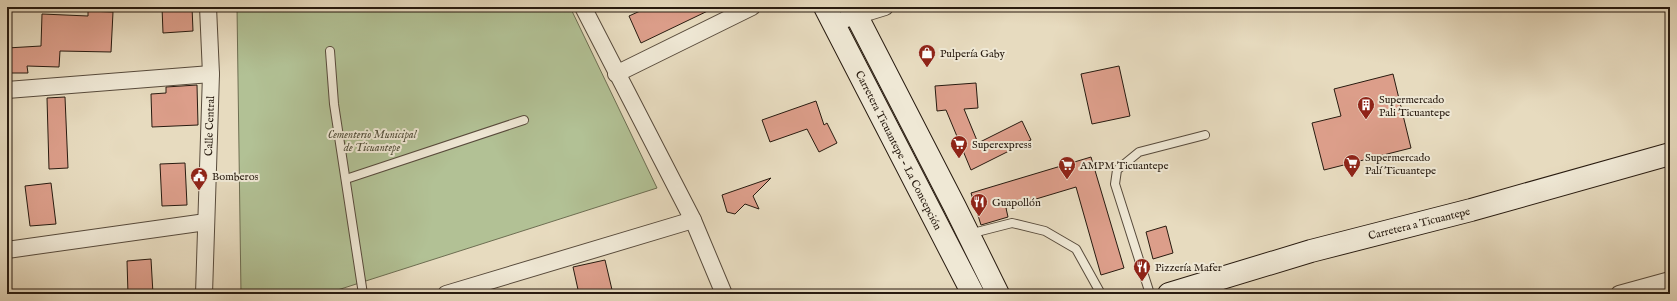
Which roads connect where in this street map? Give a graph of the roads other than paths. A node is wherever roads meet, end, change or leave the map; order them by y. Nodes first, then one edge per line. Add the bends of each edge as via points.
1 (208, 7) edge
2 (582, 7) edge
3 (752, 7) edge
4 (885, 7) edge
5 (854, 11) edge
6 (829, 15) edge
7 (330, 50) dead end
8 (211, 74) junction
9 (616, 74) junction
10 (7, 90) edge
11 (524, 120) dead end
12 (1205, 135) dead end
13 (1670, 154) edge
14 (346, 179) junction
15 (693, 220) junction
16 (206, 222) junction
17 (968, 234) junction
18 (7, 250) edge
19 (1670, 280) edge
20 (204, 294) edge
21 (363, 294) edge
22 (446, 294) edge
23 (724, 294) edge
24 (973, 294) edge
25 (998, 294) edge
26 (1102, 294) edge
27 (1150, 294) edge
28 (1169, 294) edge
29 (1619, 294) edge

1 - 8 street, Calle Central
2 - 9 street
3 - 9 street
4 - 5 street
5 - 6 street
5 - 17 main road, Carretera Ticuantepe - La Concepción
6 - 24 main road, Carretera Ticuantepe - La Concepción
7 - 14 lane via 334,104
8 - 10 street
8 - 16 street, Calle Central
9 - 15 street
11 - 14 lane
12 - 27 lane via 1139,152 1117,170 1115,184
13 - 28 main road, Carretera a Ticuantepe via 1471,210 1311,251
14 - 21 lane
15 - 22 street
15 - 23 street
16 - 18 street
16 - 20 street, Calle Central
17 - 25 main road, Carretera Ticuantepe - La Concepción
17 - 26 lane via 1012,223 1045,231 1076,249
19 - 29 street

